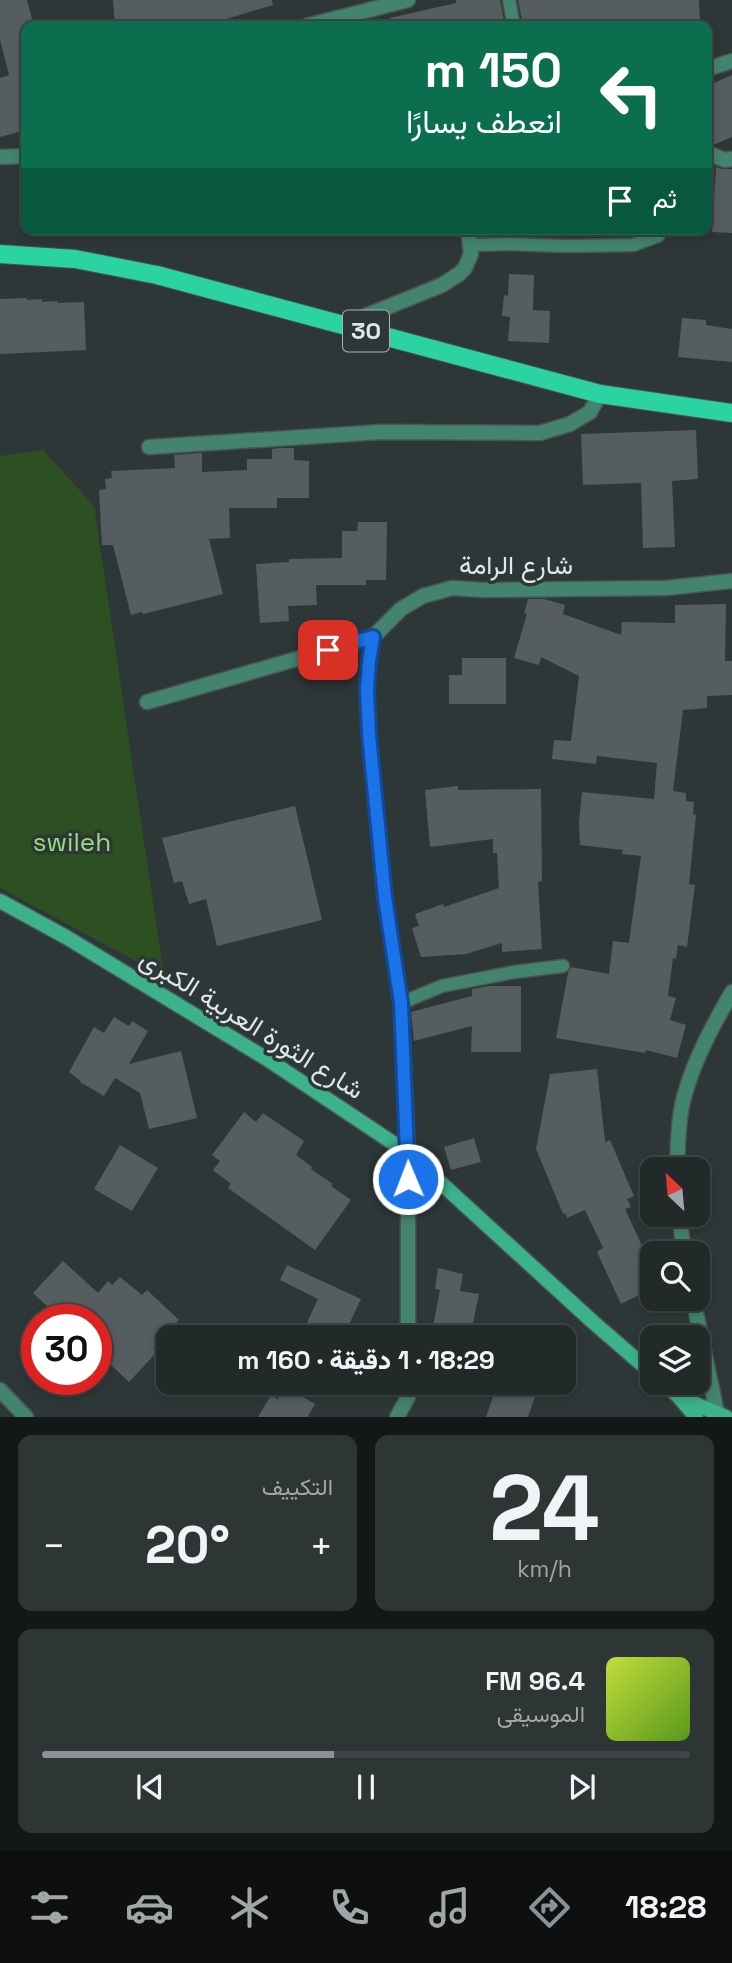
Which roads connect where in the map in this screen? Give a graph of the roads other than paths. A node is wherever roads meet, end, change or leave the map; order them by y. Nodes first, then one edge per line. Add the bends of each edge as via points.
1 (408, 0) edge
2 (509, 0) edge
3 (326, 21) edge
4 (512, 21) edge
5 (732, 61) edge
6 (712, 67) edge
7 (21, 156) edge
8 (712, 156) edge
9 (0, 157) edge
10 (732, 159) edge
11 (469, 235) edge
12 (659, 235) edge
13 (471, 245) junction
14 (0, 254) edge
15 (343, 325) junction
16 (600, 394) junction
17 (732, 413) edge
18 (149, 447) dead end
19 (732, 581) edge
20 (373, 637) junction
21 (147, 702) dead end
22 (0, 901) edge
23 (563, 966) dead end
24 (732, 992) edge
25 (401, 1003) junction
26 (408, 1153) junction
27 (677, 1157) edge
28 (696, 1311) edge
29 (408, 1325) edge
30 (640, 1363) edge
31 (0, 1390) edge
32 (406, 1395) edge
33 (409, 1395) edge
34 (678, 1395) edge
35 (680, 1397) junction
36 (719, 1416) edge
37 (26, 1417) edge
38 (397, 1417) edge
39 (412, 1417) edge
40 (696, 1417) edge

1 - 3 street
2 - 4 lane
5 - 6 street
7 - 9 street
8 - 10 street
11 - 13 street
12 - 13 lane via 633,246
13 - 15 street via 465,268 442,285
14 - 15 main road, 30 via 75,259 157,275
15 - 16 main road, 30
16 - 17 main road, 30
16 - 18 street via 590,412 540,433 382,432
19 - 20 street, شارع الرامة via 666,588 452,588 423,596 401,609
20 - 21 street
20 - 25 street via 367,689 369,734
22 - 26 street, شارع الثورة العربية الكبرى via 267,1059
23 - 25 lane via 442,986
24 - 27 street via 697,1059 684,1099
25 - 26 street
26 - 29 street
26 - 30 street, شارع الثورة العربية الكبرى
28 - 36 street
31 - 37 street
32 - 38 street
33 - 39 street
34 - 35 street
35 - 36 street
35 - 40 street

